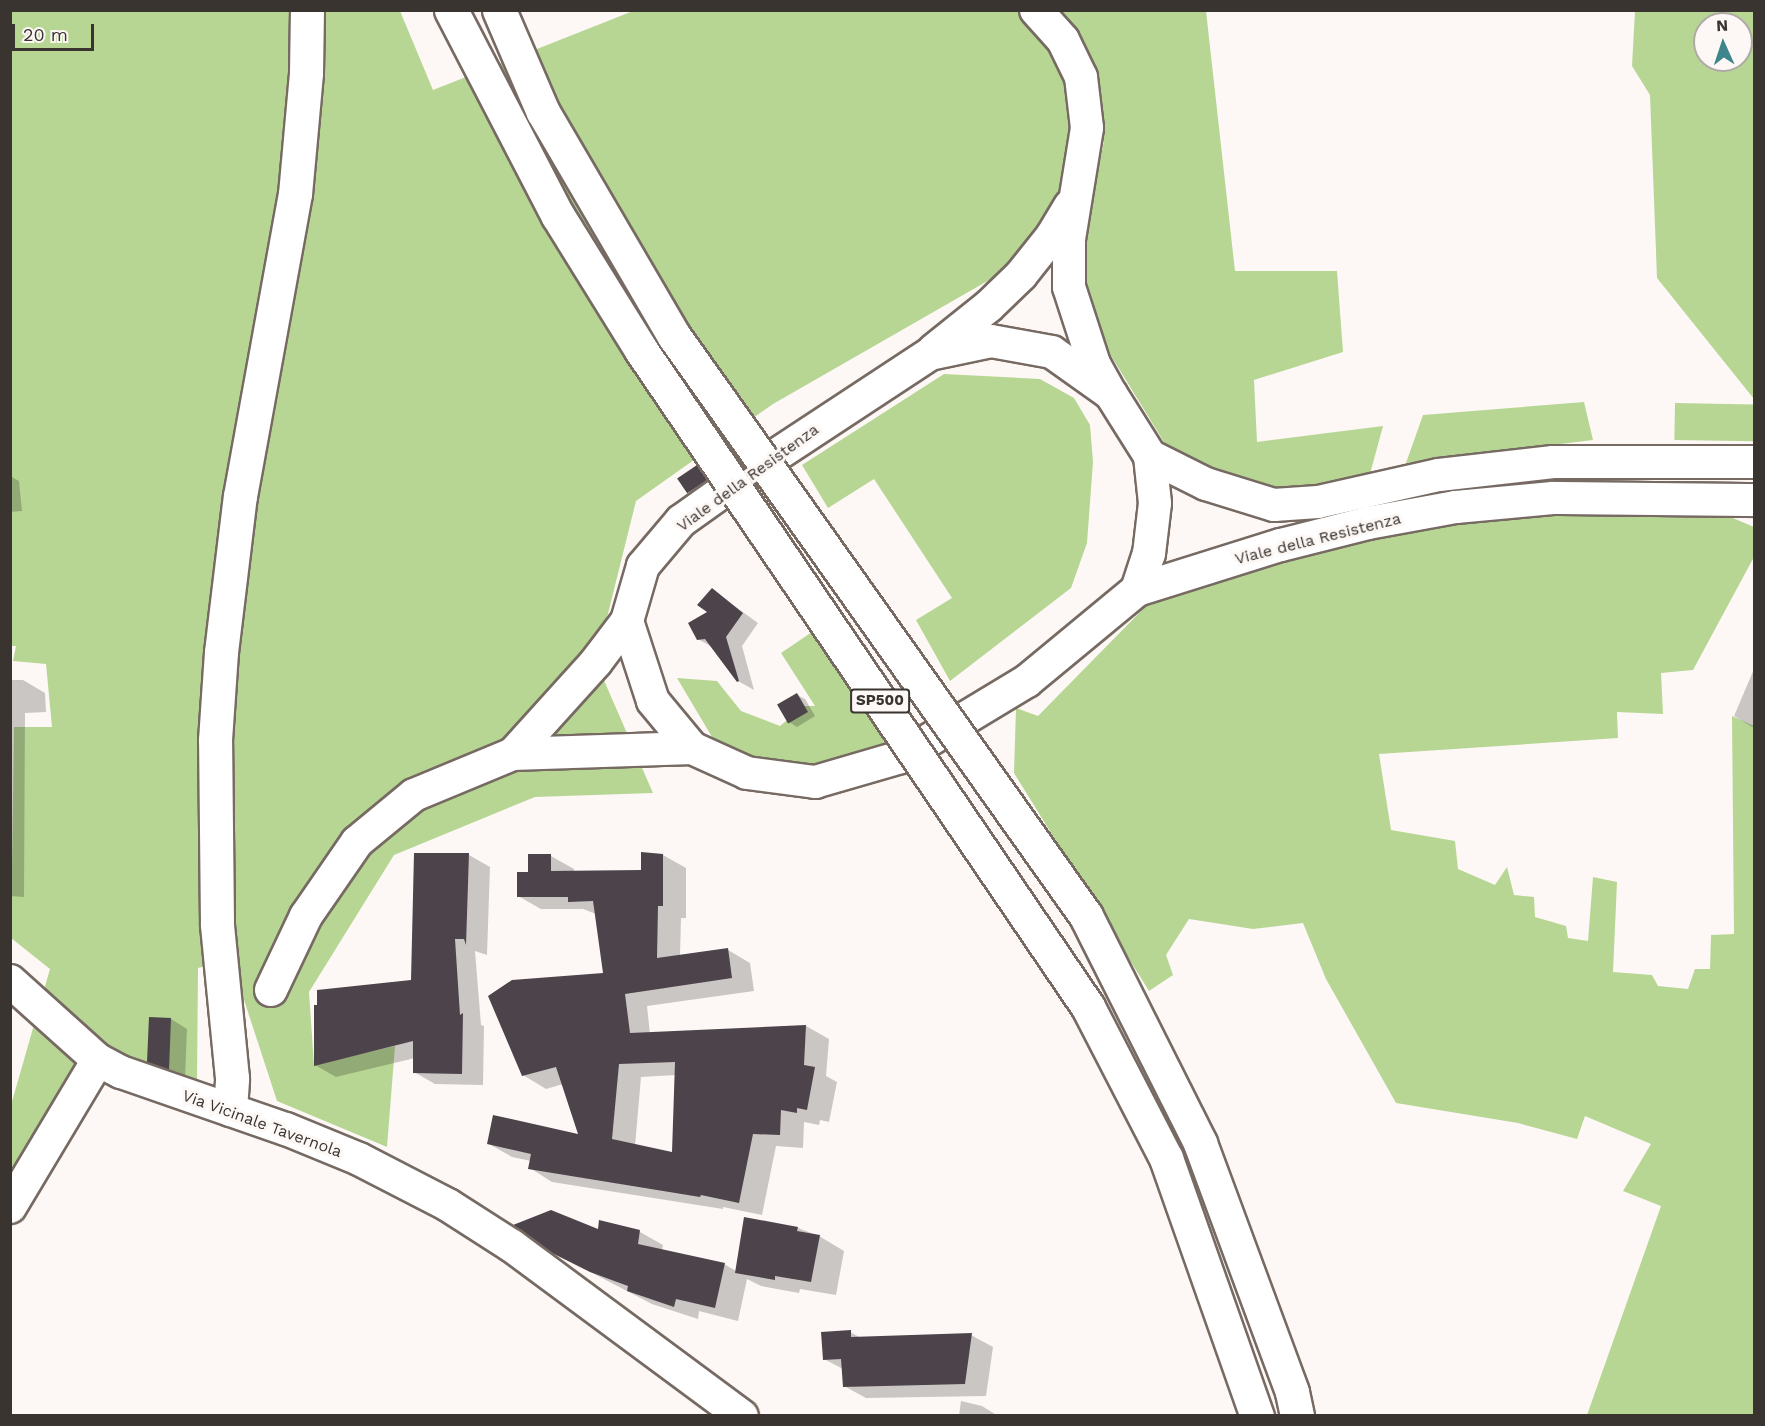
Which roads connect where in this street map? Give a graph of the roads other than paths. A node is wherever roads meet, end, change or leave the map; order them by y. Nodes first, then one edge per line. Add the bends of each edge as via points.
1 (307, 10) edge
2 (451, 10) edge
3 (499, 10) edge
4 (1036, 10) edge
5 (1078, 193) junction
6 (930, 354) junction
7 (1111, 394) junction
8 (1150, 456) junction
9 (1755, 462) edge
10 (1755, 500) edge
11 (1137, 590) junction
12 (627, 621) junction
13 (692, 748) junction
14 (513, 754) junction
15 (17, 986) edge
16 (271, 990) dead end
17 (98, 1060) junction
18 (230, 1109) junction
19 (10, 1207) edge
20 (742, 1416) edge
21 (1257, 1416) edge
22 (1297, 1416) edge

1 - 18 highway via 306,73 295,194 240,496 221,652 215,740 217,924 231,1078
2 - 21 highway, SP500, bridge via 558,216 640,350 1088,1007 1166,1158
3 - 22 highway, SP500, bridge via 543,112 674,336 1086,916 1200,1143 1292,1392
4 - 5 street via 1063,40 1081,77 1087,128
5 - 6 street via 1052,236 1021,275
5 - 7 street via 1070,238 1069,287 1094,364
6 - 7 street, Viale della Resistenza via 991,341 1052,352
6 - 12 street, Viale della Resistenza via 681,522 643,566
7 - 8 street, Viale della Resistenza
8 - 9 street, Viale della Resistenza via 1206,484 1274,506 1318,502 1439,475 1553,462
8 - 11 street, Viale della Resistenza via 1155,503 1149,554
10 - 11 street, Viale della Resistenza via 1553,498 1456,507 1368,523 1281,545
11 - 13 street, Viale della Resistenza via 1027,681 901,757 815,782 747,773
12 - 13 street, Viale della Resistenza via 653,701
12 - 14 street via 596,662
13 - 14 street
14 - 16 street via 414,795 357,843 306,916
15 - 17 street, Via Vicinale Tavernola
17 - 18 street, Via Vicinale Tavernola via 173,1092
17 - 19 street
18 - 20 street, Via Vicinale Tavernola via 359,1159 448,1206 512,1246

